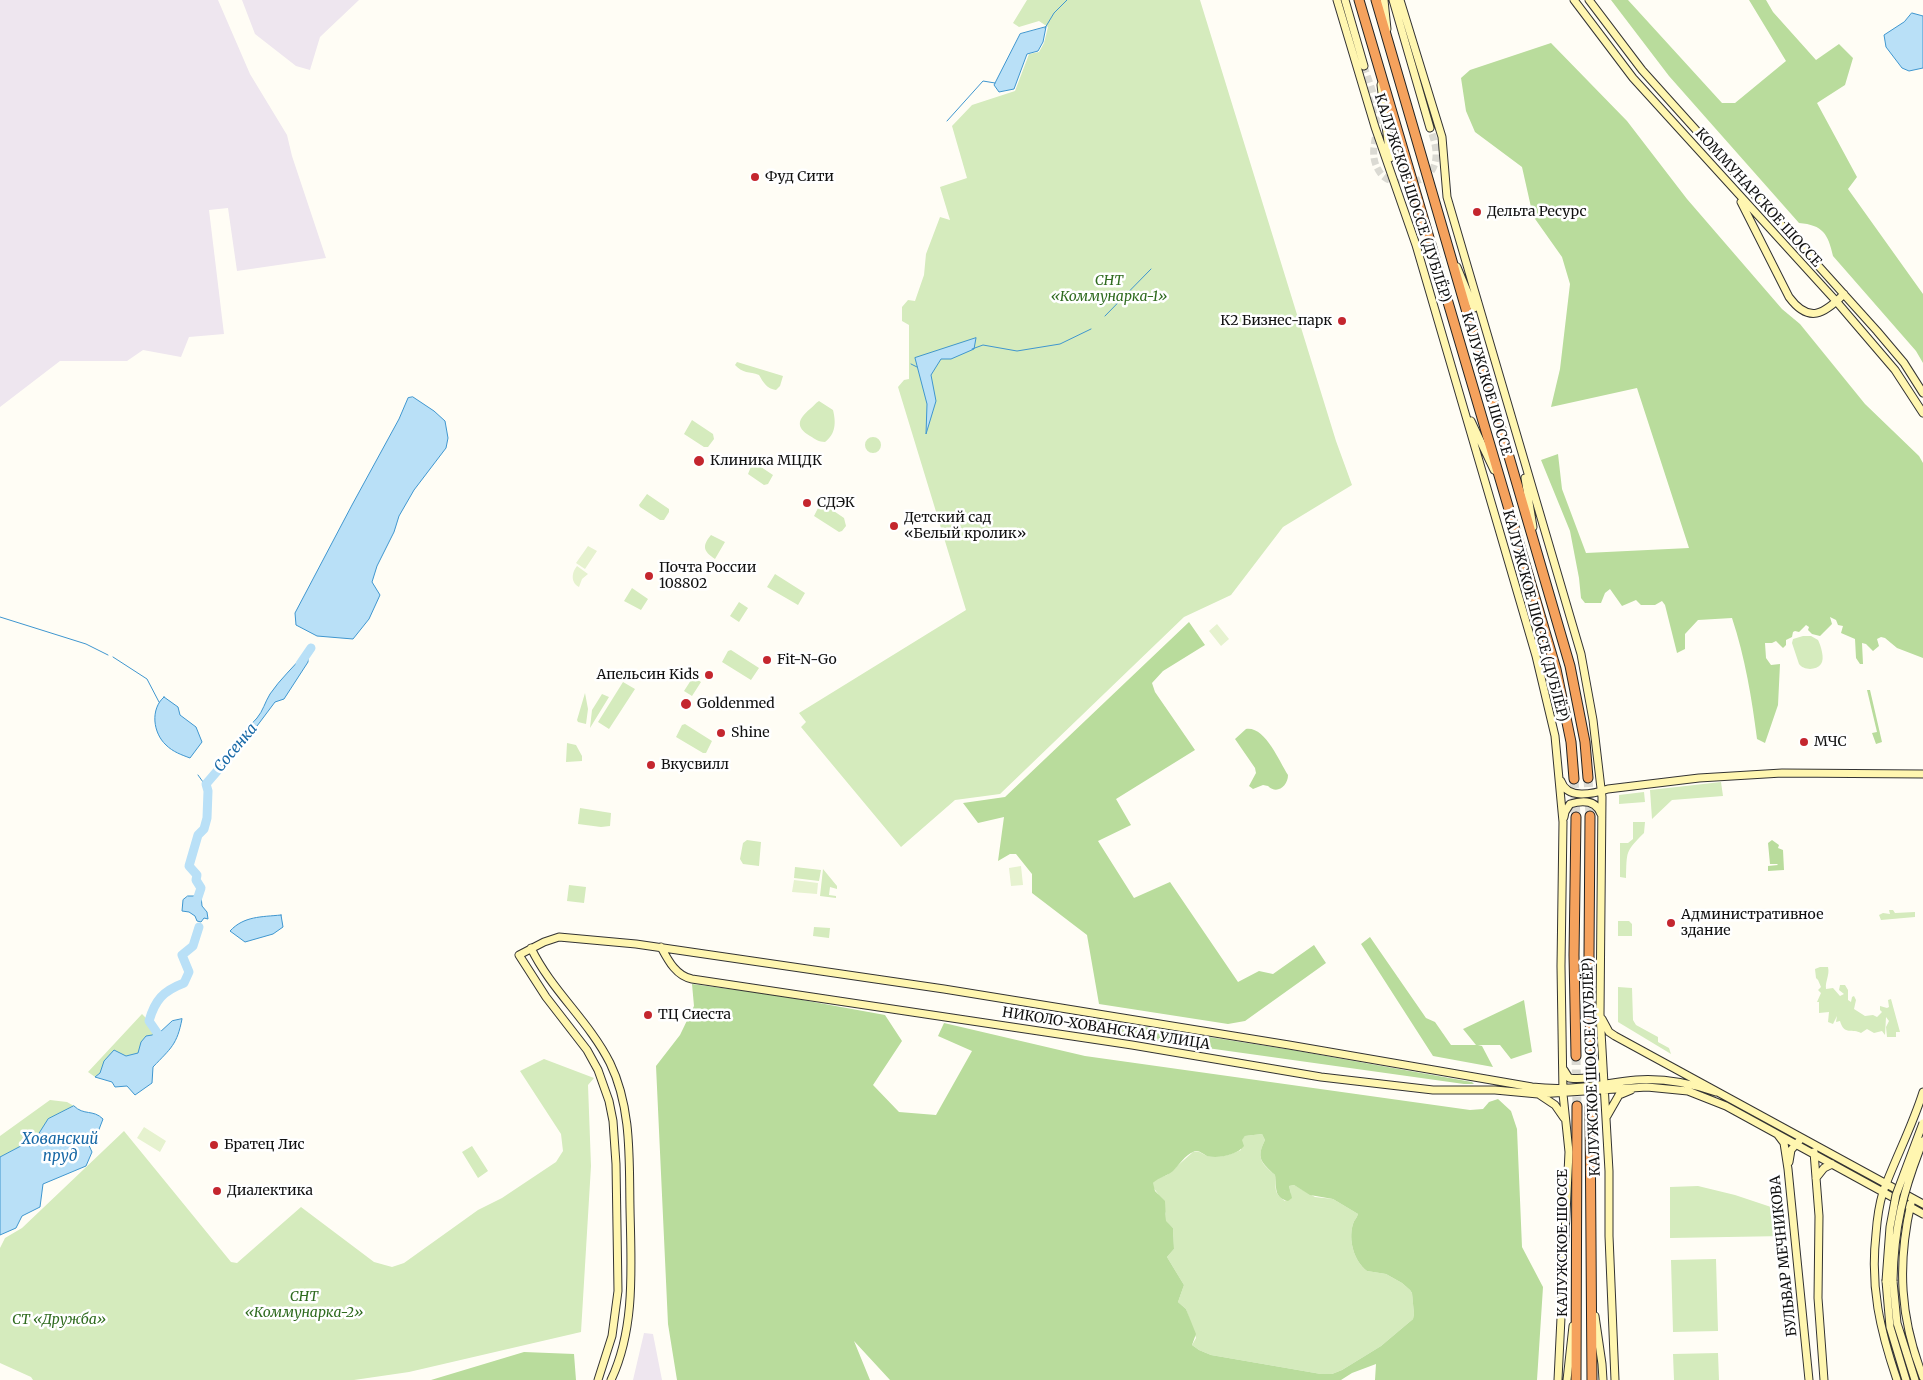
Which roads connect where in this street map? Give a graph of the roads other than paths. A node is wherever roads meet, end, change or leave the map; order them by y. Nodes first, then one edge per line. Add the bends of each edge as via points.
1 (1337, 0) edge
2 (1345, 0) edge
3 (1358, 0) edge
4 (1376, 0) edge
5 (1384, 0) edge
6 (1393, 0) edge
7 (1400, 0) edge
8 (1574, 0) edge
9 (1589, 0) edge
10 (1389, 44) junction
11 (1364, 66) tunnel mouth
12 (1378, 66) junction
13 (1430, 128) tunnel mouth
14 (1393, 176) junction
15 (1736, 193) junction
16 (1447, 241) junction
17 (1844, 294) junction
18 (1836, 302) junction
19 (1488, 343) junction
20 (1923, 393) edge
21 (1462, 402) junction
22 (1923, 413) edge
23 (1521, 451) junction
24 (1500, 483) junction
25 (1536, 544) junction
26 (1559, 773) junction
27 (1923, 774) edge
28 (1588, 778) tunnel mouth
29 (1574, 779) tunnel mouth
30 (1602, 792) junction
31 (1590, 816) tunnel mouth
32 (1576, 817) tunnel mouth
33 (1602, 818) junction
34 (1563, 822) junction
35 (531, 948) junction
36 (661, 948) junction
37 (1600, 1014) junction
38 (1576, 1056) tunnel mouth
39 (1591, 1056) tunnel mouth
40 (1602, 1062) junction
41 (1563, 1068) junction
42 (1615, 1086) junction
43 (1604, 1087) junction
44 (1639, 1088) junction
45 (1548, 1089) junction
46 (1563, 1091) junction
47 (1716, 1092) junction
48 (1923, 1092) edge
49 (1538, 1094) junction
50 (1577, 1106) tunnel mouth
51 (1590, 1106) tunnel mouth
52 (1607, 1116) junction
53 (1923, 1123) edge
54 (1568, 1128) junction
55 (1777, 1133) junction
56 (1923, 1141) edge
57 (1810, 1142) junction
58 (1796, 1144) junction
59 (1814, 1154) junction
60 (1832, 1164) junction
61 (1788, 1169) junction
62 (1816, 1178) junction
63 (1887, 1184) junction
64 (1883, 1193) junction
65 (1912, 1198) junction
66 (1923, 1204) edge
67 (1910, 1207) junction
68 (1923, 1214) edge
69 (1889, 1281) junction
70 (1591, 1293) junction
71 (1576, 1296) junction
72 (1923, 1377) edge
73 (598, 1380) edge
74 (611, 1380) edge
75 (1558, 1380) edge
76 (1567, 1380) edge
77 (1576, 1380) edge
78 (1592, 1380) edge
79 (1602, 1380) edge
80 (1615, 1380) edge
81 (1809, 1380) edge
82 (1824, 1380) edge
83 (1897, 1380) edge
84 (1906, 1380) edge
85 (1915, 1380) edge

1 - 14 main road, КАЛУЖСКОЕ ШОССЕ (ДУБЛЁР)
2 - 11 main road
3 - 12 highway, КАЛУЖСКОЕ ШОССЕ
4 - 10 highway, КАЛУЖСКОЕ ШОССЕ
5 - 10 main road
6 - 13 main road
7 - 19 main road, КАЛУЖСКОЕ ШОССЕ (ДУБЛЁР) via 1442,137 1447,197
8 - 15 main road, КОММУНАРСКОЕ ШОССЕ via 1633,78
9 - 17 main road, КОММУНАРСКОЕ ШОССЕ via 1642,70
10 - 16 highway, КАЛУЖСКОЕ ШОССЕ
12 - 14 main road
12 - 24 highway, КАЛУЖСКОЕ ШОССЕ
14 - 21 main road, КАЛУЖСКОЕ ШОССЕ (ДУБЛЁР)
15 - 18 main road, КОММУНАРСКОЕ ШОССЕ
15 - 18 main road via 1796,306 1805,312 1818,313
16 - 19 main road
16 - 25 highway, КАЛУЖСКОЕ ШОССЕ
17 - 18 main road
17 - 20 main road, КОММУНАРСКОЕ ШОССЕ via 1904,363
18 - 22 main road, КОММУНАРСКОЕ ШОССЕ via 1896,370
19 - 23 main road, КАЛУЖСКОЕ ШОССЕ (ДУБЛЁР)
21 - 24 main road
21 - 26 main road, КАЛУЖСКОЕ ШОССЕ (ДУБЛЁР) via 1546,693
23 - 25 main road
23 - 30 main road, КАЛУЖСКОЕ ШОССЕ (ДУБЛЁР) via 1581,654
24 - 29 highway, КАЛУЖСКОЕ ШОССЕ via 1556,669 1571,742
25 - 28 highway, КАЛУЖСКОЕ ШОССЕ via 1578,701
26 - 30 main road via 1562,784 1574,794
26 - 34 main road, КАЛУЖСКОЕ ШОССЕ (ДУБЛЁР)
27 - 30 main road via 1782,774 1699,778
30 - 33 main road, КАЛУЖСКОЕ ШОССЕ (ДУБЛЁР)
31 - 39 highway via 1588,955
32 - 38 highway
33 - 34 main road via 1594,804 1573,803 1568,807
33 - 37 main road, КАЛУЖСКОЕ ШОССЕ (ДУБЛЁР)
34 - 41 main road, КАЛУЖСКОЕ ШОССЕ (ДУБЛЁР)
35 - 36 main road, НИКОЛО-ХОВАНСКАЯ УЛИЦА via 567,937
35 - 73 main road, НИКОЛО-ХОВАНСКАЯ УЛИЦА via 519,955 598,1070 613,1121 618,1291 612,1336
35 - 74 main road via 597,1042 616,1079 626,1116 631,1291 625,1338
36 - 45 main road, НИКОЛО-ХОВАНСКАЯ УЛИЦА via 954,990
36 - 49 main road, НИКОЛО-ХОВАНСКАЯ УЛИЦА via 671,965 684,978 692,980 1132,1045 1321,1077 1433,1090
37 - 40 main road, КАЛУЖСКОЕ ШОССЕ (ДУБЛЁР)
37 - 47 main road via 1608,1032
40 - 41 main road via 1598,1071 1589,1078 1569,1078
40 - 43 main road, КАЛУЖСКОЕ ШОССЕ (ДУБЛЁР)
41 - 45 main road via 1558,1082
41 - 46 main road, КАЛУЖСКОЕ ШОССЕ (ДУБЛЁР)
42 - 43 main road
42 - 44 main road
42 - 47 main road via 1637,1080 1668,1080
43 - 46 main road
43 - 52 main road, КАЛУЖСКОЕ ШОССЕ (ДУБЛЁР)
44 - 52 main road via 1619,1095
44 - 55 main road via 1679,1090 1705,1097
45 - 46 main road, НИКОЛО-ХОВАНСКАЯ УЛИЦА
46 - 49 main road, НИКОЛО-ХОВАНСКАЯ УЛИЦА
46 - 54 main road, КАЛУЖСКОЕ ШОССЕ (ДУБЛЁР)
47 - 57 main road
48 - 63 main road
49 - 54 main road via 1555,1105
50 - 71 highway, КАЛУЖСКОЕ ШОССЕ
51 - 70 highway, КАЛУЖСКОЕ ШОССЕ
52 - 80 main road, КАЛУЖСКОЕ ШОССЕ (ДУБЛЁР)
53 - 69 main road, bridge via 1896,1194 1888,1242
54 - 75 main road, КАЛУЖСКОЕ ШОССЕ (ДУБЛЁР)
55 - 58 main road
55 - 61 main road, БУЛЬВАР МЕЧНИКОВА via 1784,1143
56 - 69 main road, bridge via 1902,1198
57 - 58 main road via 1799,1141
57 - 59 main road, БУЛЬВАР МЕЧНИКОВА
57 - 63 main road
58 - 59 main road
58 - 61 main road via 1791,1150
59 - 60 main road
59 - 62 main road, БУЛЬВАР МЕЧНИКОВА
60 - 62 main road
60 - 64 main road
61 - 81 main road, БУЛЬВАР МЕЧНИКОВА
62 - 82 main road, БУЛЬВАР МЕЧНИКОВА via 1818,1298
63 - 64 main road
63 - 65 main road
64 - 67 main road
64 - 83 main road via 1874,1248 1874,1280 1880,1325
65 - 66 main road
65 - 67 main road
67 - 68 main road
67 - 72 main road via 1901,1282 1903,1309 1908,1335
69 - 84 main road via 1890,1327
69 - 85 main road via 1897,1323
70 - 78 highway, КАЛУЖСКОЕ ШОССЕ
70 - 79 main road
71 - 76 main road
71 - 77 highway, КАЛУЖСКОЕ ШОССЕ

